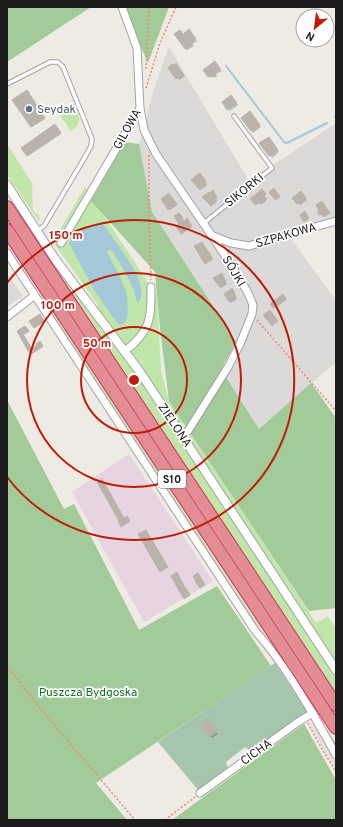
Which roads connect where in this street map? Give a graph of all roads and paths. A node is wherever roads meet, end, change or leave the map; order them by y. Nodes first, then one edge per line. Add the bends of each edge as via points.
1 (122, 7) edge
2 (149, 7) edge
3 (176, 7) edge
4 (146, 69) dead end
5 (7, 84) edge
6 (145, 84) dead end
7 (140, 108) junction
8 (234, 116) dead end
9 (149, 154) dead end
10 (7, 185) edge
11 (7, 207) edge
12 (336, 221) edge
13 (204, 224) junction
14 (7, 230) edge
15 (37, 231) junction
16 (212, 236) junction
17 (61, 243) dead end
18 (7, 253) edge
19 (151, 288) joint
20 (35, 295) junction
21 (252, 314) junction
22 (7, 317) edge
23 (125, 351) junction
24 (336, 411) edge
25 (182, 437) junction
26 (7, 666) edge
27 (336, 670) edge
28 (336, 705) edge
29 (313, 713) junction
30 (305, 718) junction
31 (336, 728) edge
32 (336, 755) edge
33 (336, 771) edge
34 (200, 793) joint
35 (135, 820) edge
36 (165, 820) edge

1 - 7 street, SÓJKI via 138,48
2 - 4 path
3 - 6 path via 160,43 145,92
5 - 15 lane via 50,62 58,62 63,66 92,139 85,157 44,226
7 - 13 street, SÓJKI via 144,130 156,154
7 - 17 street, GILOWA
8 - 13 lane, SIKORKI via 272,168
9 - 19 path
10 - 15 street, ZIELONA
11 - 28 highway, S10
12 - 16 street, SZPAKOWA via 249,246
13 - 16 street, SÓJKI
14 - 31 highway, S10
15 - 23 street, ZIELONA
16 - 21 street, SÓJKI via 248,292
18 - 20 street
19 - 23 street via 150,318 146,328 142,336
20 - 22 street
20 - 29 street via 254,628
21 - 24 path
21 - 25 street via 228,367 188,432
23 - 25 street, ZIELONA
25 - 27 street, ZIELONA
26 - 35 path
29 - 30 street, CICHA
29 - 32 street
30 - 33 path
30 - 34 street, CICHA
34 - 36 path

